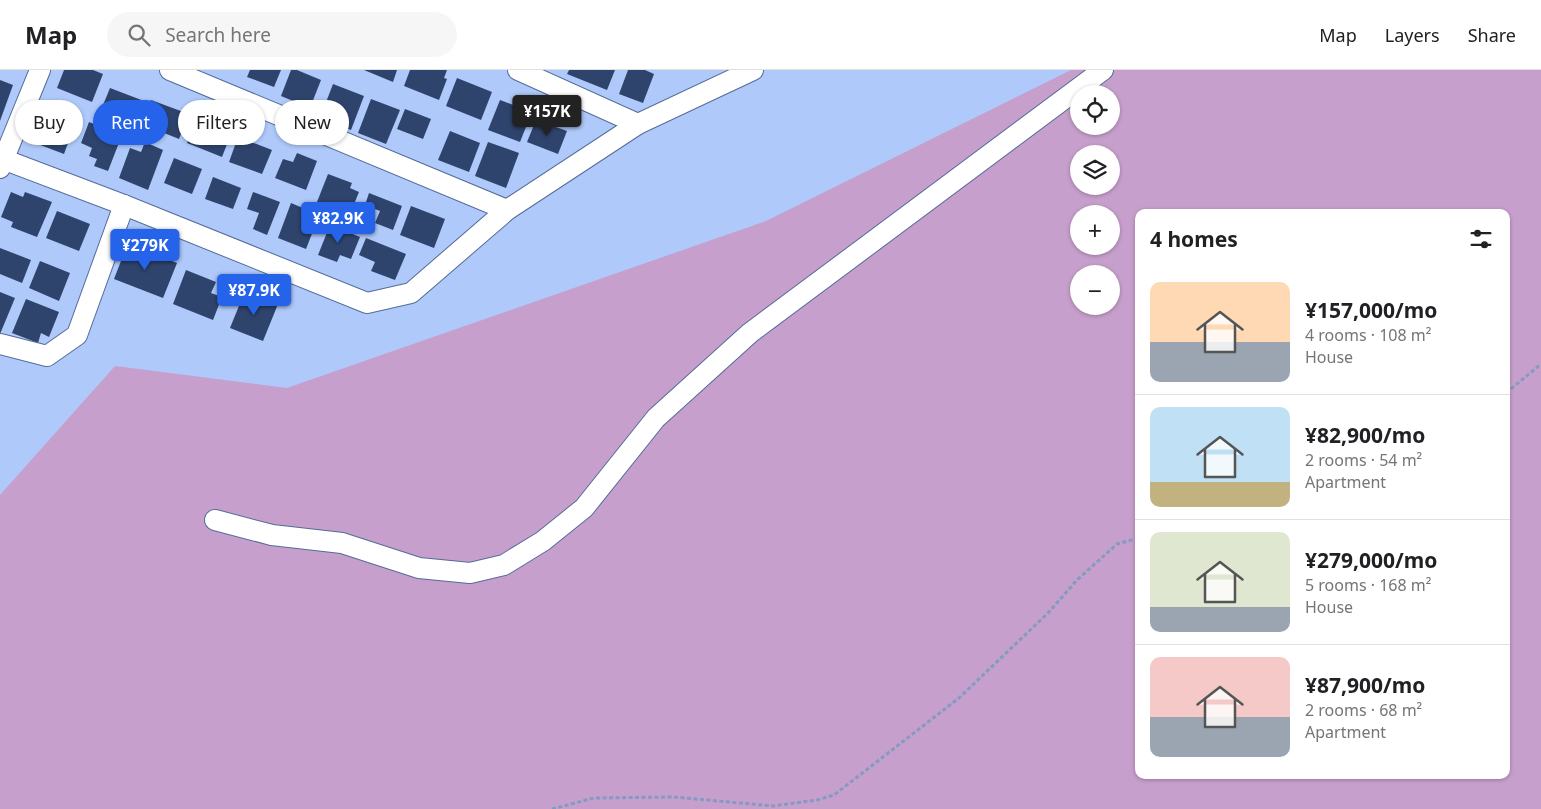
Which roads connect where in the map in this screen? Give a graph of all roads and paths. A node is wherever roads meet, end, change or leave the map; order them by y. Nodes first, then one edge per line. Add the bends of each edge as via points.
1 (40, 70) edge
2 (170, 70) edge
3 (518, 70) edge
4 (753, 70) edge
5 (1103, 70) edge
6 (638, 124) junction
7 (1, 162) edge
8 (124, 205) junction
9 (507, 210) junction
10 (0, 344) edge
11 (1541, 364) edge
12 (1510, 390) edge
13 (215, 520) dead end
14 (1135, 539) edge
15 (552, 809) edge

1 - 7 street
2 - 9 street
3 - 6 street
4 - 6 street
5 - 13 street via 750,333 656,418 584,508 543,541 504,565 470,574 419,568 342,543 272,535
6 - 9 street
7 - 8 street
8 - 9 street via 367,303 411,293
8 - 10 street via 77,335 47,356
11 - 12 path
14 - 15 path via 1117,544 959,698 834,795 772,806 674,797 594,798

